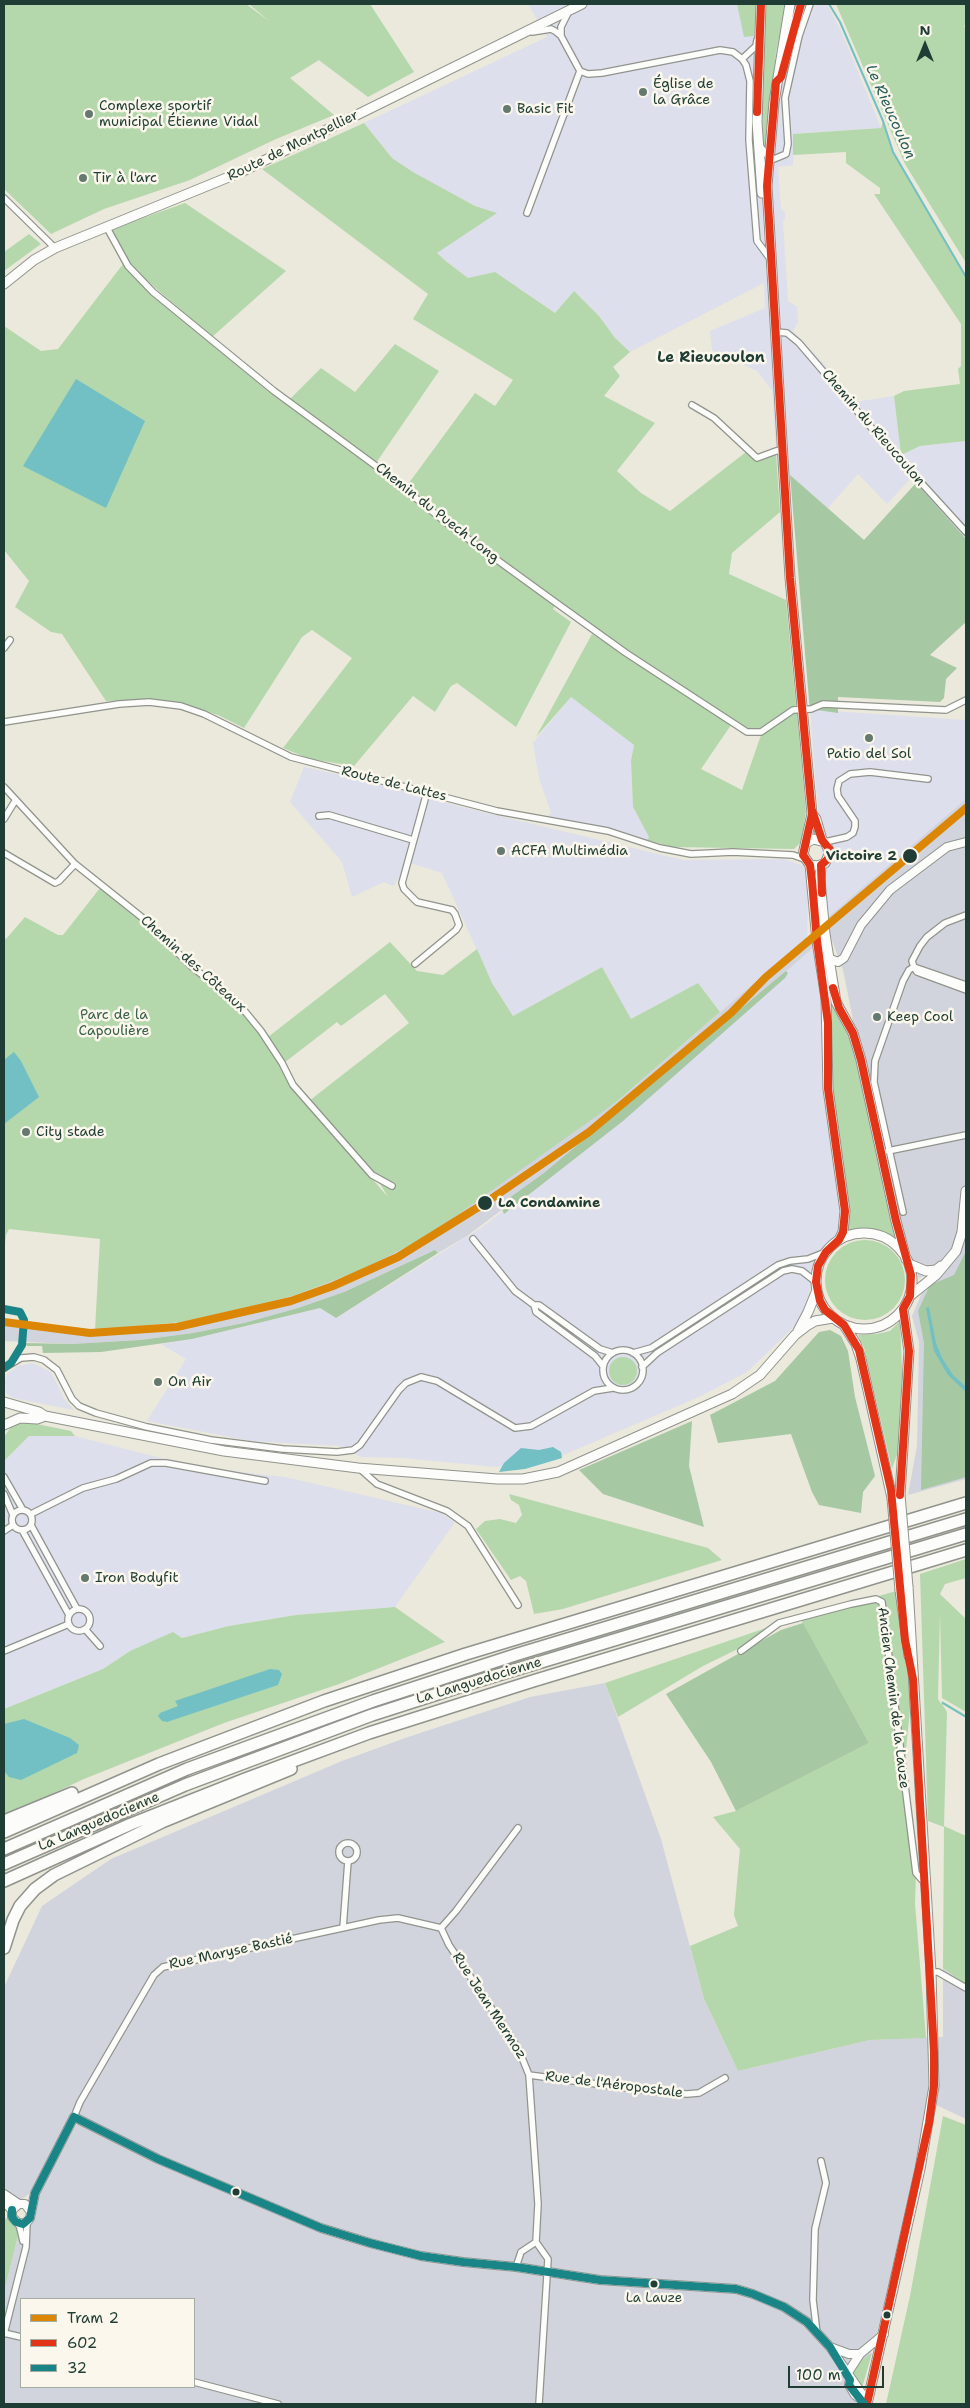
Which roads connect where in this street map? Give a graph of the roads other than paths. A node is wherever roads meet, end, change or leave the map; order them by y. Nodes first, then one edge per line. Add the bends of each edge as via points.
1 (582, 4) edge
2 (761, 4) edge
3 (790, 4) edge
4 (801, 4) edge
5 (810, 4) edge
6 (570, 10) junction
7 (761, 26) junction
8 (561, 36) junction
9 (513, 37) junction
10 (742, 59) junction
11 (580, 71) junction
12 (776, 82) junction
13 (757, 139) junction
14 (769, 153) junction
15 (4, 198) edge
16 (527, 213) dead end
17 (106, 226) junction
18 (55, 248) junction
19 (768, 256) junction
20 (4, 284) edge
21 (776, 332) junction
22 (778, 385) junction
23 (692, 405) dead end
24 (782, 450) junction
25 (966, 532) edge
26 (10, 640) dead end
27 (4, 648) edge
28 (966, 700) edge
29 (803, 709) junction
30 (4, 722) edge
31 (928, 778) dead end
32 (4, 787) edge
33 (427, 792) junction
34 (15, 801) junction
35 (812, 814) junction
36 (319, 816) dead end
37 (4, 819) edge
38 (413, 840) junction
39 (966, 842) edge
40 (825, 843) junction
41 (4, 852) edge
42 (806, 854) junction
43 (75, 864) junction
44 (821, 865) junction
45 (966, 915) edge
46 (828, 958) junction
47 (415, 964) dead end
48 (914, 967) junction
49 (966, 985) edge
50 (966, 990) edge
51 (966, 1135) edge
52 (888, 1151) junction
53 (392, 1186) dead end
54 (966, 1191) edge
55 (903, 1212) dead end
56 (474, 1239) dead end
57 (839, 1240) junction
58 (826, 1252) junction
59 (951, 1258) junction
60 (907, 1261) junction
61 (816, 1286) junction
62 (910, 1296) junction
63 (534, 1305) junction
64 (903, 1309) junction
65 (833, 1318) junction
66 (844, 1325) junction
67 (795, 1335) junction
68 (613, 1353) junction
69 (633, 1353) junction
70 (603, 1366) junction
71 (642, 1367) junction
72 (4, 1368) edge
73 (604, 1378) junction
74 (613, 1388) junction
75 (594, 1391) junction
76 (4, 1402) edge
77 (45, 1416) junction
78 (4, 1425) edge
79 (358, 1468) junction
80 (4, 1477) edge
81 (265, 1481) dead end
82 (4, 1494) edge
83 (896, 1497) junction
84 (966, 1502) edge
85 (23, 1510) junction
86 (30, 1514) junction
87 (13, 1515) junction
88 (966, 1519) edge
89 (13, 1524) junction
90 (31, 1526) junction
91 (22, 1530) junction
92 (4, 1531) edge
93 (966, 1534) edge
94 (966, 1550) edge
95 (518, 1605) dead end
96 (78, 1609) junction
97 (69, 1615) junction
98 (69, 1624) junction
99 (85, 1629) junction
100 (100, 1646) dead end
101 (4, 1651) edge
102 (741, 1651) dead end
103 (400, 1723) junction
104 (205, 1745) junction
105 (4, 1821) edge
106 (518, 1828) dead end
107 (4, 1832) edge
108 (4, 1849) edge
109 (348, 1861) dead end
110 (4, 1864) edge
111 (4, 1881) edge
112 (926, 1881) junction
113 (343, 1928) junction
114 (441, 1928) junction
115 (4, 1948) edge
116 (931, 1972) junction
117 (966, 1988) edge
118 (529, 2074) junction
119 (725, 2078) dead end
120 (74, 2117) junction
121 (821, 2161) dead end
122 (35, 2193) junction
123 (4, 2194) edge
124 (4, 2202) edge
125 (22, 2204) junction
126 (12, 2210) junction
127 (31, 2212) junction
128 (27, 2222) junction
129 (19, 2224) junction
130 (536, 2242) junction
131 (24, 2253) junction
132 (516, 2267) junction
133 (547, 2271) junction
134 (4, 2333) edge
135 (817, 2333) junction
136 (884, 2334) junction
137 (20, 2337) edge
138 (830, 2348) junction
139 (860, 2354) junction
140 (848, 2377) junction
141 (195, 2382) edge
142 (864, 2403) edge
143 (278, 2404) edge
144 (539, 2404) edge

1 - 6 main road, Route de Montpellier
2 - 7 main road
3 - 12 main road
4 - 12 main road via 782,77
5 - 14 street via 785,98 786,154 774,159
6 - 8 street via 561,27
6 - 9 main road, Route de Montpellier
7 - 10 street via 756,46
7 - 13 main road
8 - 9 street via 550,29
8 - 11 street
9 - 17 main road, Route de Montpellier via 242,172
10 - 11 street via 733,52 720,50 602,72 588,74
10 - 19 street via 750,81 749,140 757,241
11 - 16 street
12 - 14 main road
13 - 14 street
13 - 19 main road
14 - 21 main road via 767,186
15 - 18 street
17 - 18 main road, Route de Montpellier
17 - 29 street, Chemin du Puech Long via 128,266 161,298 274,391 596,632 747,732 760,732 793,710
18 - 20 main road, Route de Montpellier
19 - 22 main road
21 - 22 main road
21 - 25 street, Chemin du Rieucoulon via 787,333 799,343 874,432
22 - 24 main road
23 - 24 street via 714,418 757,458
24 - 29 main road
26 - 27 street
28 - 29 street, Chemin du Puech Long via 946,710 822,704 811,710
29 - 35 main road
30 - 33 street, Route de Lattes via 119,704 149,702 181,706 213,718 291,757
31 - 40 street via 870,772 850,774 839,781 838,796 855,821 853,833
32 - 34 street, Chemin des Côteaux
33 - 38 street
33 - 42 street, Route de Lattes via 497,811 608,831 672,851 691,854
34 - 37 street
34 - 43 street, Chemin des Côteaux
35 - 40 main road
35 - 42 main road
36 - 38 street via 329,815
38 - 47 street via 402,883 404,888 417,902 452,910 459,925
39 - 46 street via 947,847 890,890 861,925 844,958 838,962
40 - 42 main road via 813,839
40 - 44 main road via 828,859
41 - 43 street via 55,883
42 - 44 main road
42 - 57 main road via 826,999 829,1097 845,1212
43 - 53 street, Chemin des Côteaux via 144,919 191,966 238,1003 282,1062 293,1085 372,1175
44 - 46 main road
45 - 48 street via 945,923 927,937 915,954
46 - 60 main road via 836,1002 853,1033 861,1060
48 - 49 street
48 - 50 street via 917,972
48 - 52 street via 903,982 875,1061 874,1082
51 - 52 street
52 - 55 street
54 - 59 main road via 962,1232
56 - 63 street via 515,1291
57 - 58 main road
57 - 60 main road via 864,1234 876,1235 888,1240
58 - 61 main road via 818,1266
58 - 69 street via 808,1260 782,1263 651,1348
59 - 60 main road via 936,1270 926,1271
59 - 62 main road
60 - 62 main road via 912,1280
61 - 65 main road via 820,1301
61 - 67 main road via 808,1312
61 - 71 street via 802,1271 783,1271 657,1353
62 - 64 main road
63 - 68 street via 539,1305 600,1349
63 - 70 street via 536,1312 595,1356
64 - 66 main road via 883,1325 870,1329
64 - 83 main road via 910,1351
65 - 66 main road
65 - 67 main road via 815,1321
66 - 83 main road via 861,1359
67 - 79 main road via 760,1375 732,1394 558,1472 523,1479 497,1479
68 - 69 street via 622,1350
68 - 70 street
69 - 71 street
70 - 73 street
71 - 74 street via 642,1376 636,1386 626,1390
72 - 75 street via 21,1358 44,1360 57,1370 79,1406 147,1427 211,1440 337,1452 360,1446 399,1390 421,1376 437,1381 515,1428 531,1426
73 - 74 street
73 - 75 street
74 - 75 street
76 - 77 main road
77 - 78 main road via 20,1418
77 - 79 main road via 200,1448
79 - 95 street via 377,1484 447,1511 468,1526
80 - 85 street
81 - 86 street via 151,1463 116,1479 83,1488
82 - 87 street
83 - 112 main road, bridge via 905,1640 913,1678
84 - 104 highway via 450,1659
85 - 86 street
85 - 87 street
86 - 90 street
87 - 89 street
88 - 108 highway, La Languedocienne via 373,1701 187,1770
89 - 91 street
89 - 92 street
90 - 91 street
90 - 96 street
91 - 97 street
93 - 110 highway, La Languedocienne via 372,1715 176,1789
94 - 103 highway
96 - 97 street
96 - 99 street via 89,1616
97 - 98 street
98 - 99 street via 74,1630
98 - 101 street
99 - 100 street
102 - 112 street, Ancien Chemin de la Lauze via 779,1623 851,1604 878,1599 882,1602 916,1873
103 - 111 highway via 245,1778 131,1824
103 - 115 highway via 162,1822 54,1874 20,1906
104 - 105 highway via 135,1768
104 - 107 highway
106 - 114 street
109 - 113 street
112 - 116 main road
113 - 114 street, Rue Maryse Bastié via 398,1918
113 - 120 street, Rue Maryse Bastié via 163,1966 154,1974
114 - 118 street, Rue Jean Mermoz via 518,2048
116 - 117 street via 938,1972
116 - 136 main road via 932,2106
118 - 119 street, Rue de l'Aéropostale via 687,2094 698,2093
118 - 130 street, Rue Jean Mermoz via 538,2204
120 - 122 street
120 - 132 street via 158,2160 321,2228 421,2256
121 - 135 street via 826,2183 815,2229 813,2300
122 - 125 street
122 - 127 street
123 - 125 street
124 - 126 street
125 - 126 street
125 - 127 street
126 - 129 street via 12,2217
127 - 128 street
128 - 129 street
128 - 131 street
129 - 131 street
130 - 132 street via 521,2252
130 - 133 street via 548,2259
131 - 134 street
132 - 133 street
133 - 135 street via 600,2280 736,2289 784,2307
133 - 144 street
134 - 137 street
135 - 138 street
136 - 139 street
136 - 142 main road
138 - 139 street
138 - 140 street
139 - 140 street
140 - 142 street via 862,2394
141 - 143 street

